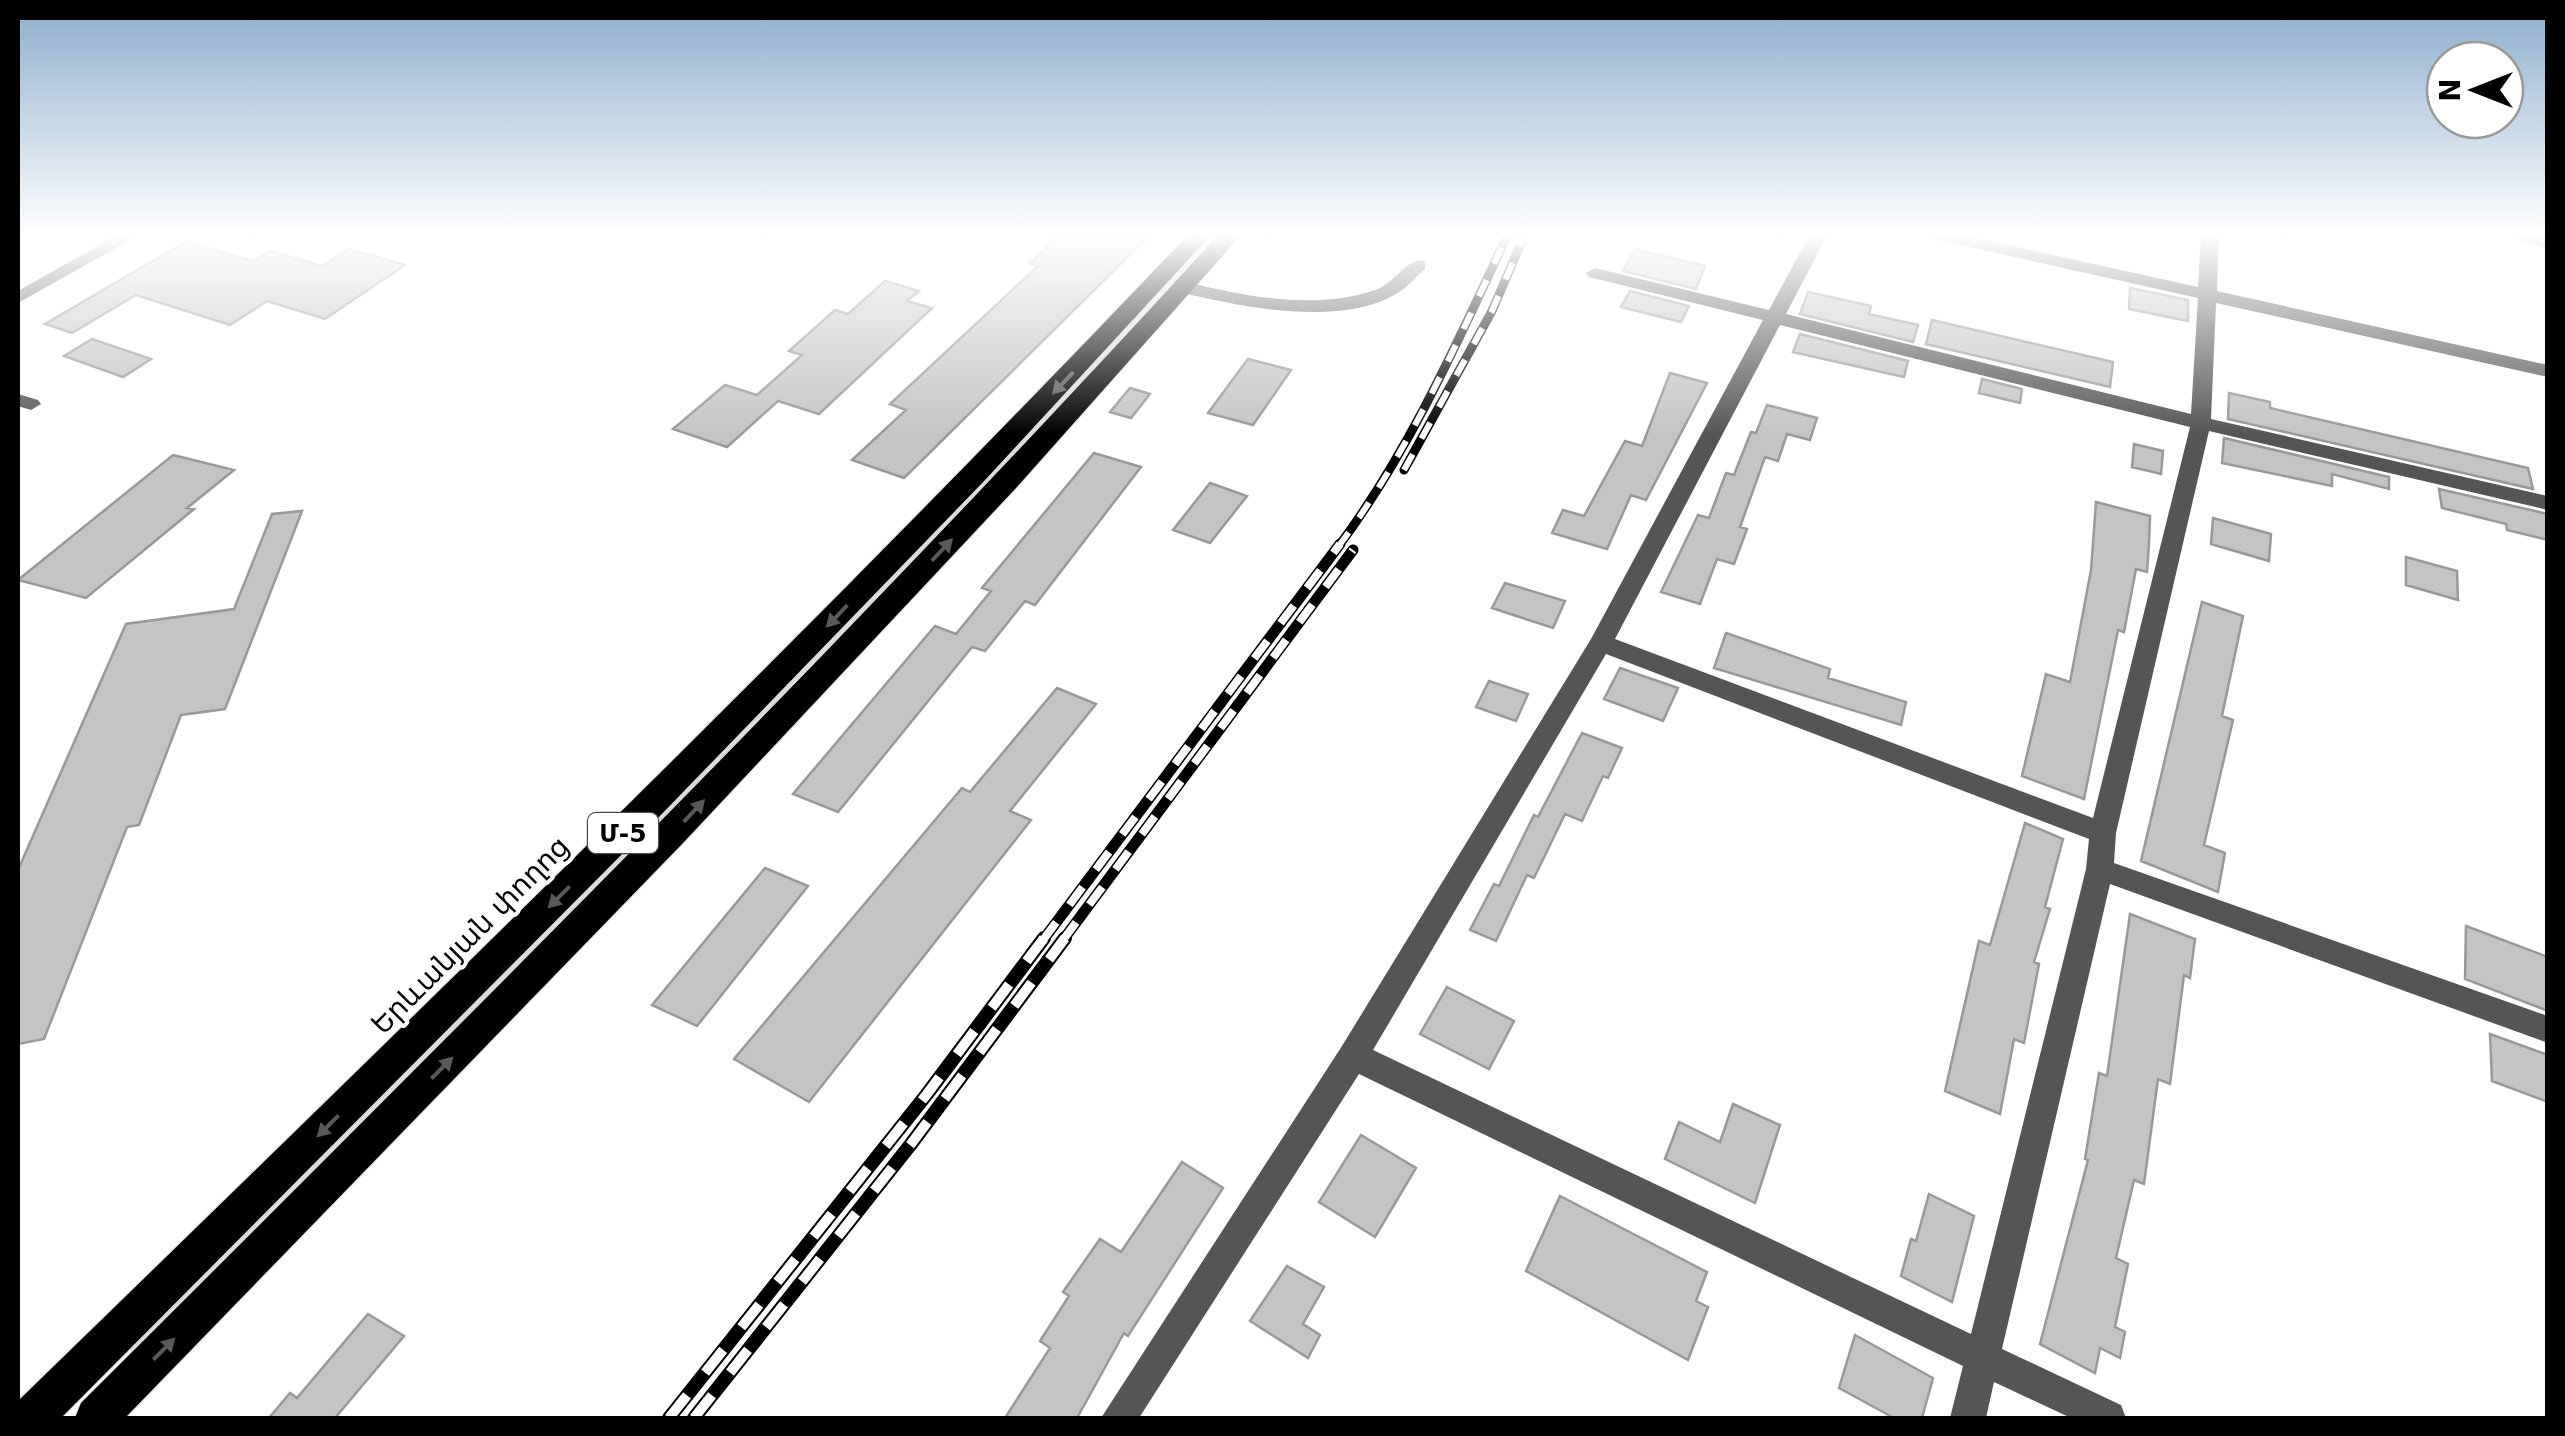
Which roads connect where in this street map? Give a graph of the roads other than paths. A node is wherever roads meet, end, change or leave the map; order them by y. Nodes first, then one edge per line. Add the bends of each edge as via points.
1 (1149, 301) edge
2 (1166, 301) edge
3 (1256, 301) edge
4 (1334, 301) edge
5 (1701, 301) edge
6 (1785, 301) edge
7 (2208, 301) edge
8 (2226, 301) edge
9 (1775, 320) junction
10 (1110, 352) junction
11 (2548, 371) edge
12 (2202, 424) junction
13 (2548, 502) edge
14 (1601, 643) junction
15 (2103, 834) junction
16 (2100, 870) junction
17 (2548, 1030) edge
18 (1353, 1056) junction
19 (1984, 1356) junction
20 (30, 1418) edge
21 (96, 1418) edge
22 (1119, 1418) edge
23 (1968, 1418) edge
24 (2108, 1418) edge

1 - 10 highway, Երևանյան փողոց / Մ-5
2 - 10 highway, Երևանյան փողոց / Մ-5
3 - 4 street
5 - 9 street
6 - 9 street
7 - 12 street
8 - 11 street
9 - 12 street
9 - 14 street
10 -> 20 highway, Երևանյան փողոց / Մ-5
21 -> 10 highway, Երևանյան փողոց / Մ-5 via 672,835
12 - 13 street
12 - 15 street
14 - 15 street
14 - 18 street
15 - 16 street
16 - 17 street
16 - 19 street
18 - 19 street
18 - 22 street
19 - 23 street
19 - 24 street

